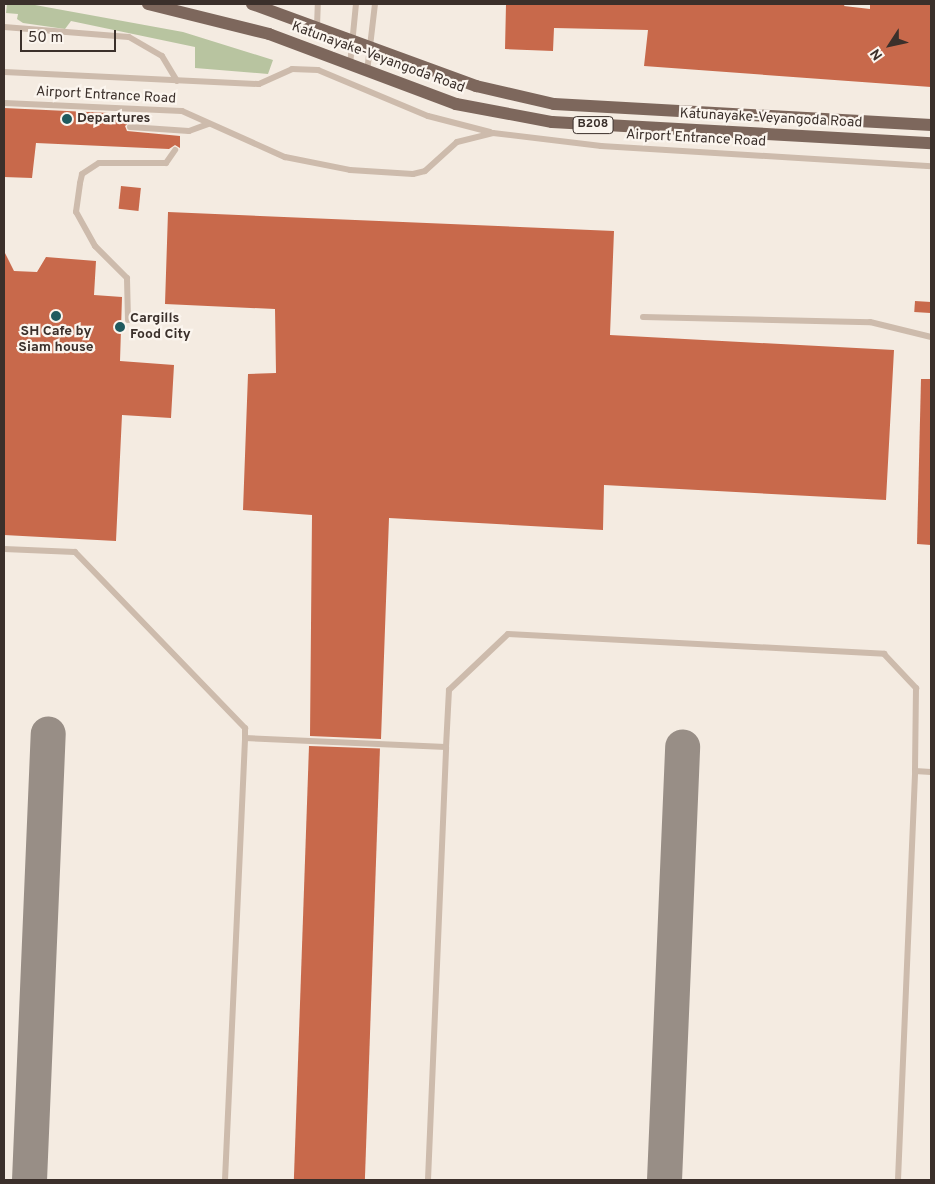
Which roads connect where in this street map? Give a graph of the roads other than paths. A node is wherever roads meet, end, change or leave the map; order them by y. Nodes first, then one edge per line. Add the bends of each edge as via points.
1 (148, 4) edge
2 (252, 4) edge
3 (318, 4) edge
4 (356, 4) edge
5 (375, 4) edge
6 (4, 27) edge
7 (317, 27) junction
8 (352, 40) junction
9 (370, 46) junction
10 (350, 65) junction
11 (4, 72) edge
12 (367, 72) junction
13 (177, 81) junction
14 (4, 103) edge
15 (208, 124) junction
16 (931, 125) edge
17 (130, 127) dead end
18 (493, 133) junction
19 (931, 143) edge
20 (175, 150) dead end
21 (931, 166) edge
22 (643, 317) dead end
23 (128, 320) dead end
24 (931, 337) edge
25 (4, 549) edge
26 (245, 738) junction
27 (446, 747) junction
28 (915, 771) junction
29 (931, 772) edge
30 (225, 1180) edge
31 (428, 1180) edge
32 (898, 1180) edge

1 - 10 main road, Katunayake-Veyangoda Road / B208 via 269,34
2 - 7 main road, Katunayake-Veyangoda Road / B208
3 - 7 lane
4 - 8 lane
5 - 9 lane
6 - 13 lane via 129,37 162,56
7 - 8 main road, Katunayake-Veyangoda Road / B208
8 - 9 main road, Katunayake-Veyangoda Road / B208
8 - 10 lane
9 - 12 lane
9 - 16 main road, Katunayake-Veyangoda Road / B208 via 476,86 554,104
10 - 12 main road, Katunayake-Veyangoda Road / B208
11 - 13 lane
12 - 19 main road, Katunayake-Veyangoda Road / B208 via 456,104 552,122
13 - 18 lane via 259,84 292,69 318,70 428,116
14 - 15 lane, Airport Entrance Road via 182,111
15 - 17 lane via 182,134
15 - 18 lane, Airport Entrance Road via 305,163 414,174 434,165 457,142
18 - 21 lane, Airport Entrance Road via 602,146
20 - 23 lane via 166,163 99,163 82,174 76,212 95,246 127,278
22 - 24 lane via 870,322
25 - 26 lane via 76,552 245,728
26 - 27 lane
26 - 30 lane
27 - 28 lane via 449,690 508,634 528,635 884,654 918,693
27 - 31 lane
28 - 29 lane
28 - 32 lane

